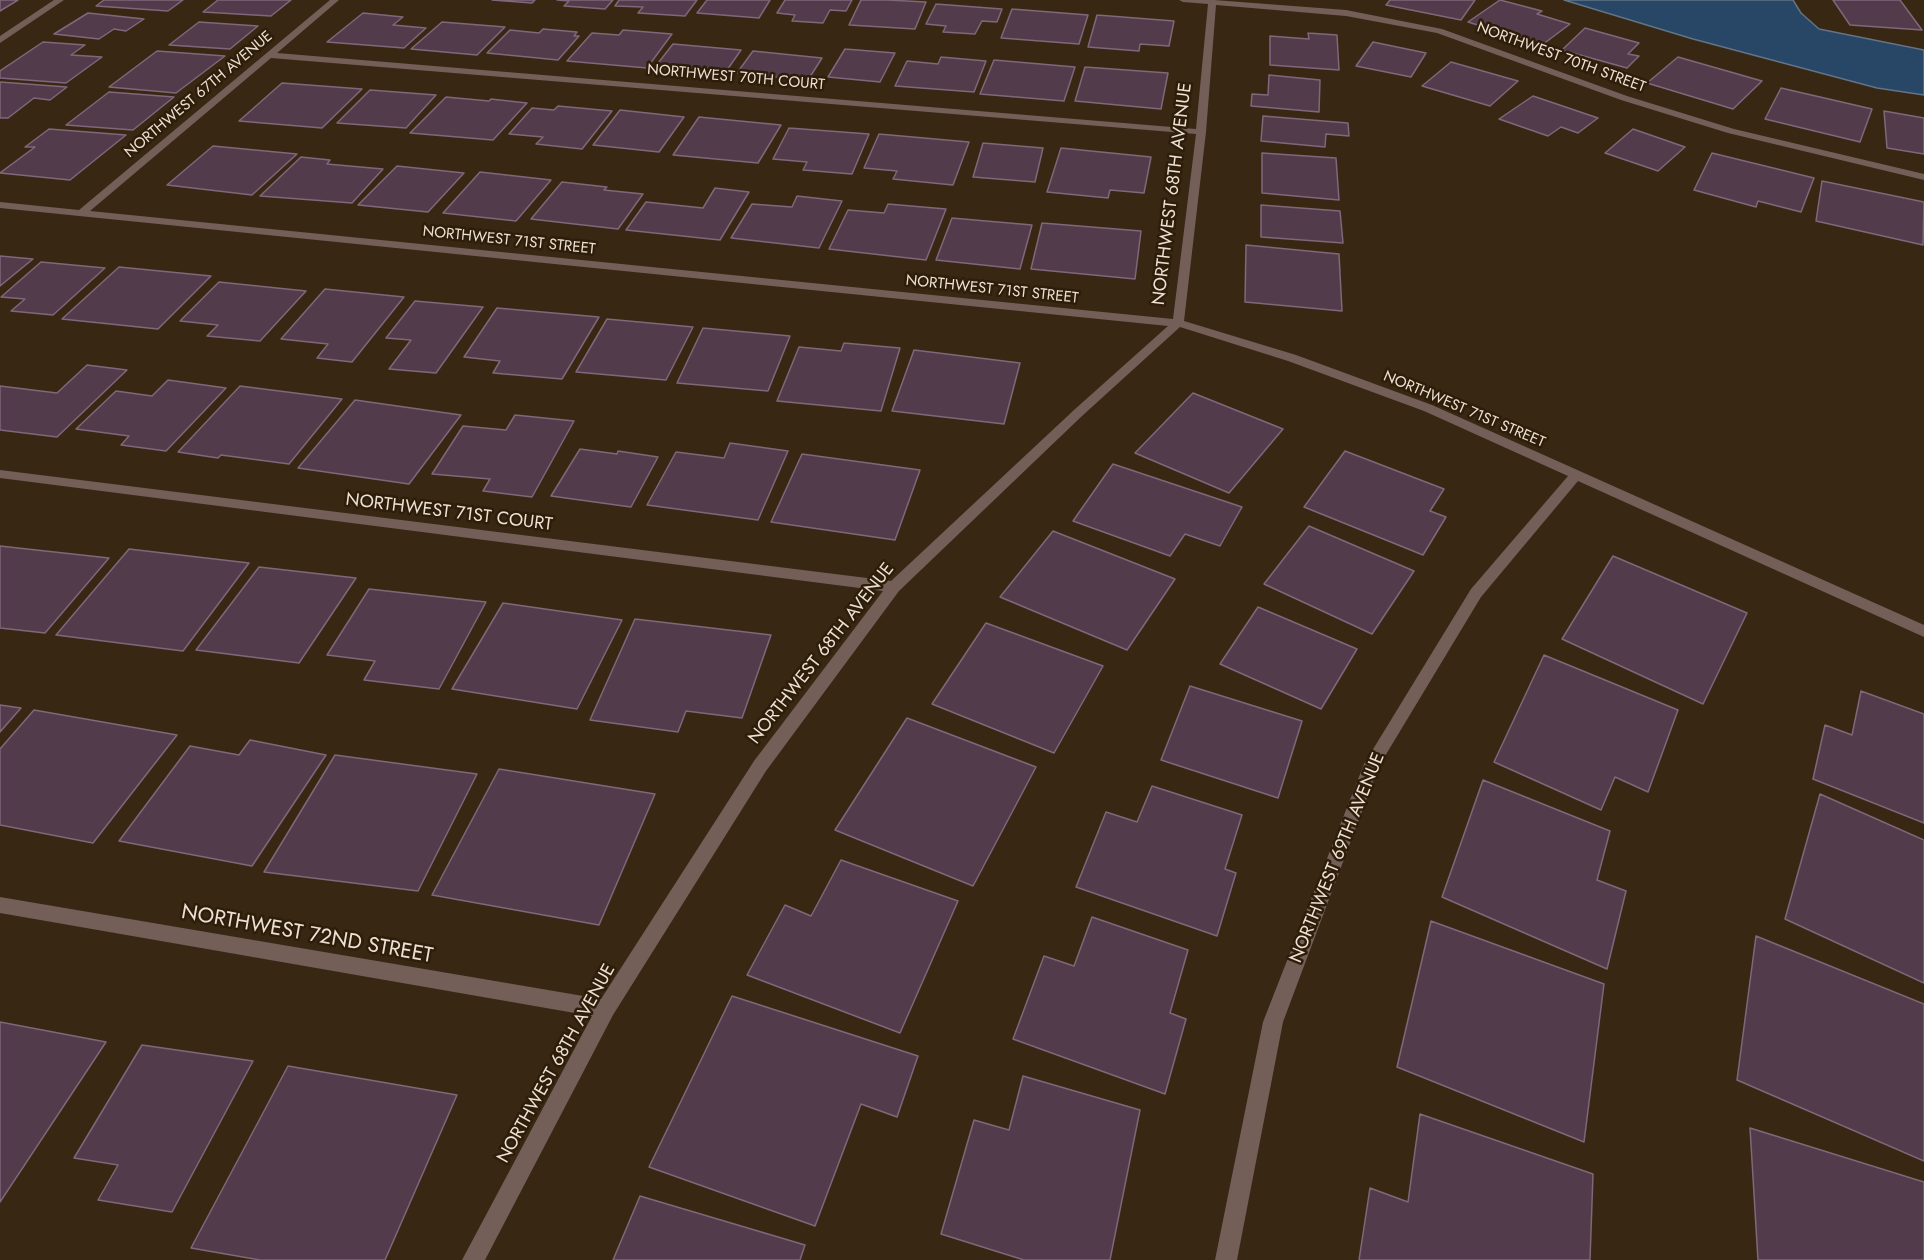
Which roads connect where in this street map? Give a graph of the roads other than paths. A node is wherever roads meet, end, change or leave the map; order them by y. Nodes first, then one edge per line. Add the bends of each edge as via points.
1 (60, 0) edge
2 (335, 0) edge
3 (1183, 0) edge
4 (1212, 2) junction
5 (0, 40) edge
6 (269, 55) junction
7 (1201, 132) junction
8 (1924, 177) edge
9 (0, 205) edge
10 (81, 213) junction
11 (1178, 323) junction
12 (0, 474) edge
13 (1576, 475) junction
14 (894, 587) junction
15 (1924, 631) edge
16 (0, 905) edge
17 (606, 1009) junction
18 (473, 1260) edge
19 (1226, 1260) edge

1 - 5 street
2 - 6 street, NORTHWEST 67TH AVENUE
3 - 4 street, NORTHWEST 70TH STREET
4 - 7 street, NORTHWEST 68TH AVENUE
4 - 8 street, NORTHWEST 70TH STREET via 1346,13 1440,31 1624,98 1731,131
6 - 7 street, NORTHWEST 70TH COURT
6 - 10 street, NORTHWEST 67TH AVENUE
7 - 11 street, NORTHWEST 68TH AVENUE
9 - 10 street, NORTHWEST 71ST STREET
10 - 11 street, NORTHWEST 71ST STREET
11 - 13 street, NORTHWEST 71ST STREET via 1292,358 1428,408
11 - 14 street, NORTHWEST 68TH AVENUE
12 - 14 street, NORTHWEST 71ST COURT
13 - 15 street, NORTHWEST 71ST STREET
13 - 19 street, NORTHWEST 69TH AVENUE via 1476,593 1372,764 1272,1022
14 - 17 street, NORTHWEST 68TH AVENUE via 760,766
16 - 17 street, NORTHWEST 72ND STREET
17 - 18 street, NORTHWEST 68TH AVENUE

